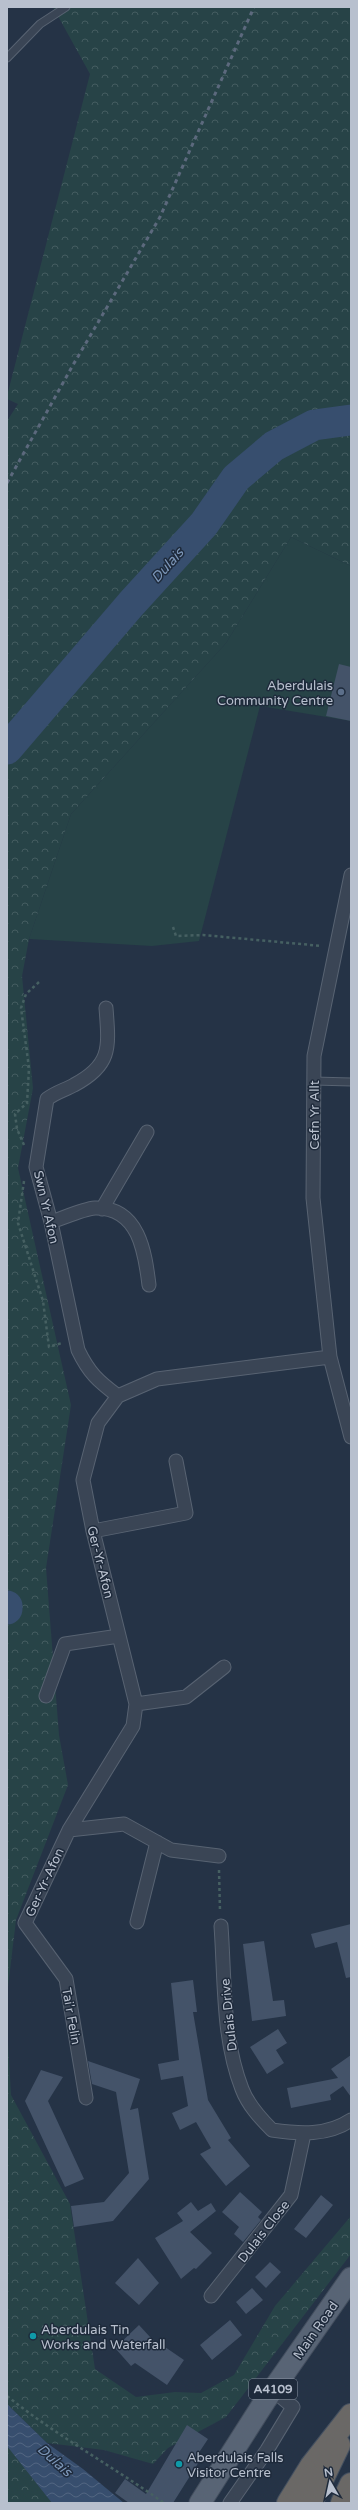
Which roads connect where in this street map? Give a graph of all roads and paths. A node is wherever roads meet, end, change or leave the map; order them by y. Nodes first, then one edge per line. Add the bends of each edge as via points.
1 (66, 7) edge
2 (7, 58) edge
3 (351, 875) edge
4 (173, 927) dead end
5 (337, 948) junction
6 (106, 1008) dead end
7 (314, 1081) junction
8 (351, 1082) edge
9 (147, 1132) dead end
10 (102, 1209) junction
11 (51, 1222) junction
12 (149, 1285) dead end
13 (330, 1358) junction
14 (118, 1396) junction
15 (351, 1437) edge
16 (176, 1461) dead end
17 (93, 1531) junction
18 (119, 1636) junction
19 (224, 1668) dead end
20 (46, 1696) dead end
21 (136, 1704) junction
22 (69, 1830) junction
23 (157, 1842) junction
24 (219, 1856) joint
25 (137, 1922) dead end
26 (25, 1923) joint
27 (221, 1926) joint
28 (86, 2098) dead end
29 (351, 2120) edge
30 (304, 2134) junction
31 (351, 2278) edge
32 (211, 2296) dead end
33 (273, 2390) junction
34 (7, 2396) edge
35 (351, 2415) edge
36 (351, 2419) edge
37 (351, 2484) edge
38 (164, 2503) edge
39 (200, 2503) edge
40 (230, 2503) edge
41 (288, 2503) edge
42 (310, 2503) edge
43 (342, 2503) edge

1 - 2 lane via 40,24
3 - 5 street, Cefn Yr Allt
4 - 5 path via 176,936 203,935
5 - 7 street, Cefn Yr Allt via 314,1056
6 - 11 street, Swn Yr Afon via 109,1047 98,1070 86,1079 56,1092 47,1099 44,1106 36,1167
7 - 8 lane
7 - 13 street, Cefn Yr Allt via 313,1198
9 - 10 street
10 - 11 street via 94,1208
10 - 12 street via 112,1210 133,1225 144,1248
11 - 14 street, Swn Yr Afon via 78,1350 86,1368 96,1380
13 - 14 street, Ger-Yr-Afon via 157,1379
13 - 15 street, Cefn Yr Allt
14 - 17 street, Ger-Yr-Afon via 98,1423 83,1480
16 - 17 street via 186,1513
17 - 18 street, Ger-Yr-Afon
18 - 20 street via 64,1644
18 - 21 street, Ger-Yr-Afon
19 - 21 street via 186,1697
21 - 22 street, Ger-Yr-Afon via 133,1726
22 - 23 street via 124,1824
22 - 26 street, Ger-Yr-Afon
23 - 24 street via 171,1850
23 - 25 street
24 - 27 path
26 - 28 street, Tai'r Felin via 66,1979
27 - 30 street, Dulais Drive via 230,2048 242,2089 254,2111 272,2130
29 - 30 street, Dulais Drive via 338,2129
30 - 32 street, Dulais Close via 291,2194
31 - 33 main road, Main Road / A4109
33 - 39 main road, Main Road / A4109
33 - 40 street via 293,2407
34 - 38 path via 42,2424
35 - 41 highway via 311,2466
36 - 42 highway
37 - 43 highway

